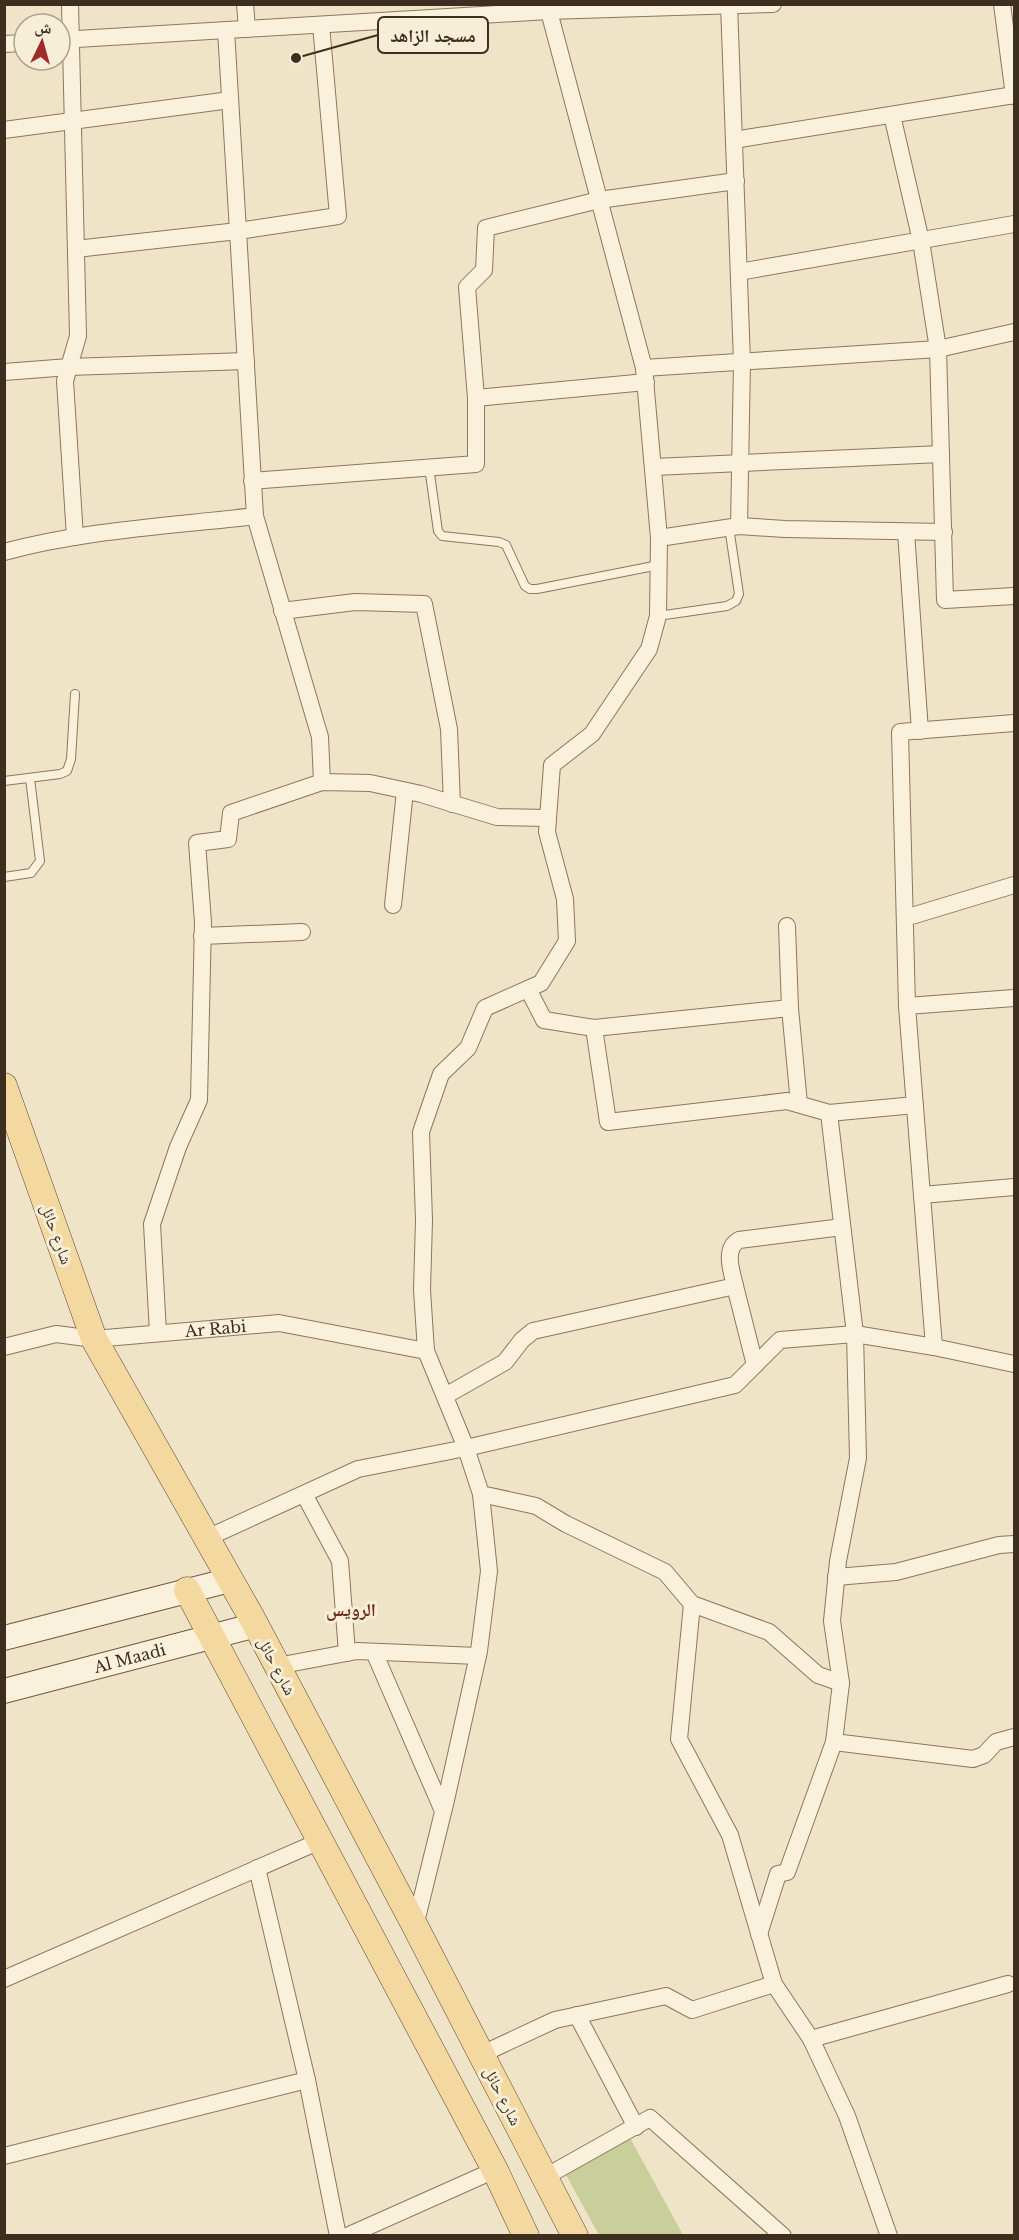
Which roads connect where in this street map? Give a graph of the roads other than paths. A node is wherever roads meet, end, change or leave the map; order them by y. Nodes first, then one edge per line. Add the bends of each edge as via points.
1 (246, 4) edge
2 (773, 4) edge
3 (1002, 4) edge
4 (729, 5) edge
5 (548, 8) edge
6 (321, 25) junction
7 (247, 29) junction
8 (226, 30) junction
9 (72, 40) edge
10 (69, 72) edge
11 (1014, 96) edge
12 (230, 100) junction
13 (892, 115) junction
14 (73, 120) junction
15 (4, 130) edge
16 (734, 140) junction
17 (736, 181) junction
18 (599, 200) junction
19 (1014, 224) edge
20 (238, 231) junction
21 (921, 241) junction
22 (76, 249) junction
23 (739, 272) junction
24 (1014, 332) edge
25 (938, 350) junction
26 (246, 361) junction
27 (742, 362) junction
28 (69, 367) junction
29 (4, 372) edge
30 (645, 375) junction
31 (476, 398) junction
32 (941, 454) junction
33 (740, 463) junction
34 (429, 467) junction
35 (654, 467) junction
36 (252, 481) junction
37 (255, 516) junction
38 (734, 526) junction
39 (906, 532) junction
40 (944, 532) junction
41 (75, 537) junction
42 (659, 538) junction
43 (4, 552) edge
44 (659, 565) junction
45 (1014, 596) edge
46 (282, 611) junction
47 (658, 616) junction
48 (75, 694) dead end
49 (1014, 723) edge
50 (920, 731) junction
51 (30, 778) junction
52 (4, 781) edge
53 (322, 782) junction
54 (405, 791) junction
55 (452, 804) junction
56 (548, 818) junction
57 (4, 877) edge
58 (1014, 885) edge
59 (393, 905) dead end
60 (905, 918) junction
61 (788, 926) dead end
62 (302, 932) dead end
63 (202, 936) junction
64 (528, 989) junction
65 (1014, 998) edge
66 (907, 1006) junction
67 (790, 1008) junction
68 (594, 1029) junction
69 (4, 1086) edge
70 (798, 1104) junction
71 (915, 1104) junction
72 (829, 1113) junction
73 (1014, 1187) edge
74 (922, 1195) junction
75 (842, 1227) junction
76 (735, 1286) junction
77 (158, 1334) junction
78 (855, 1334) junction
79 (94, 1339) junction
80 (4, 1347) edge
81 (934, 1347) junction
82 (426, 1351) junction
83 (1014, 1364) edge
84 (755, 1365) junction
85 (445, 1396) junction
86 (466, 1448) junction
87 (304, 1494) junction
88 (481, 1494) junction
89 (207, 1538) junction
90 (1014, 1544) edge
91 (836, 1577) junction
92 (230, 1580) junction
93 (188, 1590) junction
94 (692, 1604) junction
95 (256, 1625) junction
96 (4, 1638) edge
97 (212, 1638) junction
98 (374, 1652) junction
99 (347, 1653) junction
100 (478, 1656) junction
101 (277, 1666) junction
102 (841, 1683) junction
103 (4, 1692) edge
104 (1014, 1737) edge
105 (834, 1742) junction
106 (443, 1811) junction
107 (320, 1841) junction
108 (257, 1868) junction
109 (415, 1926) junction
110 (759, 1934) junction
111 (4, 1979) edge
112 (774, 1984) junction
113 (1008, 1984) dead end
114 (577, 2015) junction
115 (811, 2039) junction
116 (482, 2054) junction
117 (307, 2080) junction
118 (636, 2127) junction
119 (4, 2156) edge
120 (495, 2170) junction
121 (545, 2177) junction
122 (338, 2235) edge
123 (347, 2235) edge
124 (526, 2235) edge
125 (575, 2235) edge
126 (783, 2235) edge
127 (889, 2235) edge

1 - 7 street
2 - 4 street
3 - 11 street
4 - 5 street
4 - 16 street
5 - 6 street
5 - 18 street
6 - 7 street
6 - 20 street via 338,216
7 - 8 street
8 - 9 street
8 - 12 street
10 - 14 street
11 - 13 street
12 - 14 street
12 - 20 street
13 - 16 street
13 - 21 street
14 - 15 street
14 - 22 street
16 - 17 street
17 - 18 street
17 - 23 street
18 - 30 street
18 - 31 street via 486,228 484,270 467,287
19 - 21 street
20 - 22 street
20 - 26 street
21 - 23 street
21 - 25 street
22 - 28 street via 78,336
23 - 27 street
24 - 25 street
25 - 27 street
25 - 32 street
26 - 28 street
26 - 36 street
27 - 30 street
27 - 33 street
28 - 29 street
28 - 41 street via 65,381
30 - 31 street
30 - 35 street
31 - 34 street via 476,464
32 - 33 street
32 - 40 street
33 - 35 street
33 - 38 street
34 - 36 street
34 - 44 lane via 438,531 442,536 506,545 530,589
35 - 42 street
36 - 37 street
37 - 41 street
37 - 46 street
38 - 39 street
38 - 42 street
38 - 47 lane via 739,594 736,601 727,606
39 - 40 street
39 - 50 street
40 - 45 street via 945,600
41 - 43 street
42 - 44 street
44 - 47 street
46 - 53 street via 320,737
46 - 55 street via 355,602 424,604 449,729
47 - 56 street via 649,649 592,734 552,765
48 - 51 lane via 67,771
49 - 50 street
50 - 60 street via 900,732
51 - 52 lane
51 - 57 lane via 40,861 31,873
53 - 54 street via 370,783
53 - 63 street via 231,813 228,839 197,843
54 - 55 street
54 - 59 street
55 - 56 street via 497,817
56 - 64 street via 547,832 565,899 567,941 541,983
58 - 60 street
60 - 66 street
61 - 67 street
62 - 63 street
63 - 77 street via 198,1100 152,1224
64 - 68 street via 544,1020
64 - 82 street via 485,1008 468,1048 441,1074 422,1132
65 - 66 street
66 - 71 street
67 - 68 street
67 - 70 street
68 - 70 street via 608,1122 787,1101
69 - 79 main road, شارع حائل
70 - 72 street
71 - 72 street
71 - 74 street
72 - 75 street
73 - 74 street
74 - 81 street
75 - 76 street via 739,1240 730,1250
75 - 78 street
76 - 84 street
76 - 85 street via 533,1331 505,1362
77 - 79 street, Ar Rabi
77 - 82 street, Ar Rabi via 279,1323
78 - 81 street
78 - 84 street via 780,1340
78 - 91 street via 858,1458
79 - 80 street, Ar Rabi via 56,1334
79 - 89 main road, شارع حائل
81 - 83 street
82 - 85 street
84 - 86 street via 735,1385
85 - 86 street
86 - 87 street via 358,1469
86 - 88 street
87 - 89 street
87 - 99 street via 340,1561
88 - 94 street via 536,1506 666,1572
88 - 100 street via 489,1572
89 - 92 main road, شارع حائل
90 - 91 street via 896,1572
91 - 102 street via 832,1621
92 - 93 street
92 - 95 main road, شارع حائل
93 - 96 street
93 - 97 main road
94 - 102 street via 768,1632 818,1675
94 - 110 street via 679,1739 730,1834
95 - 97 street, Al Maadi
95 - 101 main road, شارع حائل
97 - 103 street, Al Maadi
97 - 107 main road
98 - 99 street
98 - 100 street
98 - 106 street
99 - 101 street
100 - 106 street
101 - 109 main road, شارع حائل
102 - 105 street
104 - 105 street via 996,1742 984,1755 973,1759
105 - 110 street via 787,1872 778,1874
106 - 109 street
107 - 108 street
107 - 120 main road
108 - 111 street
108 - 117 street
109 - 116 main road, شارع حائل
110 - 112 street
112 - 114 street via 692,2010 666,1996
112 - 115 street
113 - 115 street
114 - 116 street via 555,2020
114 - 118 street
115 - 127 street via 847,2116
116 - 121 main road, شارع حائل
117 - 119 street
117 - 122 street
118 - 121 street
118 - 126 street via 650,2118
120 - 123 street
120 - 124 main road
121 - 125 main road, شارع حائل

